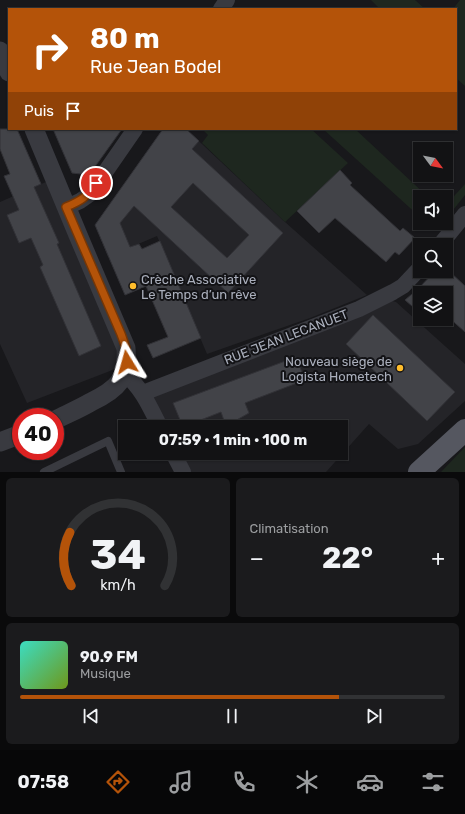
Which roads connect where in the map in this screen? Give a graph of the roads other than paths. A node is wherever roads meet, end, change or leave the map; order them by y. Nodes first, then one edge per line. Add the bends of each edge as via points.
1 (227, 0) edge
2 (221, 8) edge
3 (0, 50) edge
4 (8, 70) edge
5 (34, 130) edge
6 (134, 130) edge
7 (66, 207) junction
8 (465, 214) edge
9 (446, 238) edge
10 (413, 275) edge
11 (124, 374) junction
12 (142, 393) junction
13 (64, 416) edge
14 (156, 420) edge
15 (465, 430) edge
16 (12, 437) edge
17 (0, 442) edge
18 (177, 460) edge
19 (44, 472) edge
20 (121, 472) edge
21 (183, 472) edge
22 (419, 472) edge

1 - 2 street
3 - 4 street
5 - 7 street
6 - 7 street via 90,194
7 - 11 street via 126,348 127,362
8 - 9 street
10 - 12 street, RUE JEAN LECANUET via 403,286 359,309
11 - 12 street
11 - 13 street via 114,390
12 - 14 street
15 - 22 main road
16 - 17 street
18 - 21 street
19 - 20 lane via 108,441

